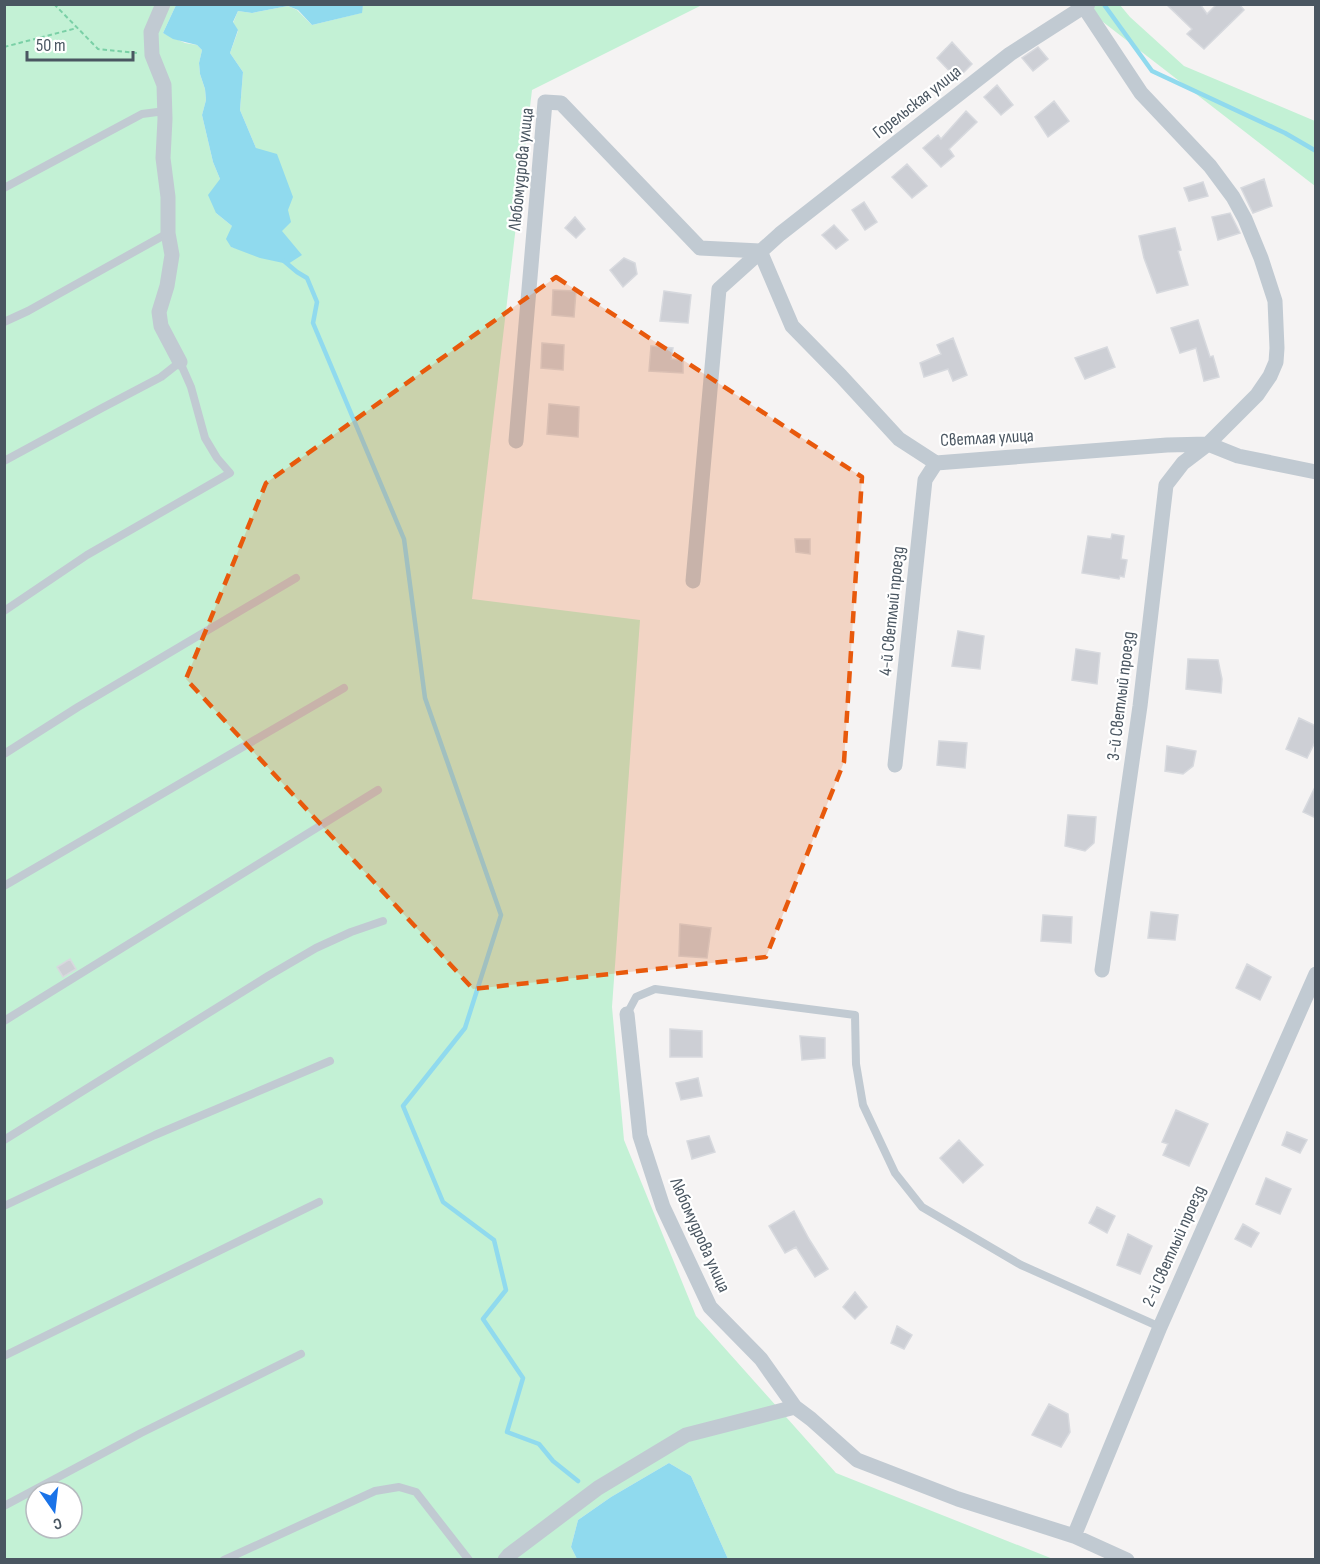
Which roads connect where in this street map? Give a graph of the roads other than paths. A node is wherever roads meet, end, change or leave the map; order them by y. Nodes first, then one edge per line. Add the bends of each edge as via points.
1 (163, 4) edge
2 (1086, 6) edge
3 (165, 111) junction
4 (4, 188) edge
5 (168, 233) junction
6 (760, 251) junction
7 (1275, 301) joint
8 (4, 322) edge
9 (180, 363) junction
10 (516, 441) dead end
11 (1208, 444) junction
12 (4, 461) edge
13 (936, 463) junction
14 (1316, 472) edge
15 (296, 578) dead end
16 (693, 581) dead end
17 (4, 611) edge
18 (344, 688) dead end
19 (4, 754) edge
20 (895, 765) dead end
21 (378, 790) dead end
22 (4, 886) edge
23 (383, 921) dead end
24 (1102, 970) dead end
25 (1316, 975) edge
26 (627, 1014) joint
27 (4, 1021) edge
28 (330, 1061) dead end
29 (4, 1140) edge
30 (319, 1202) dead end
31 (4, 1206) edge
32 (1160, 1327) junction
33 (301, 1354) dead end
34 (4, 1356) edge
35 (795, 1407) junction
36 (4, 1506) edge
37 (1074, 1536) junction
38 (224, 1560) edge
39 (469, 1560) edge
40 (506, 1560) edge
41 (1128, 1560) edge

1 - 3 street via 151,32 152,55 164,85
2 - 6 street, Горельская улица via 1010,54
2 - 7 street, Горельская улица via 1141,93 1210,166 1233,197 1262,258
3 - 4 lane via 142,114
3 - 5 street via 163,158
5 - 8 lane
5 - 9 street via 172,255 159,312 161,326
6 - 10 street, Любомудрова улица via 700,248 561,103 545,102
6 - 13 street, Светлая улица via 792,326 899,439
6 - 16 street, Горельская улица via 719,290
7 - 11 street, 3-й Светлый проезд via 1276,362 1270,376 1257,395
9 - 12 lane
9 - 17 lane via 205,438 230,473 87,555
11 - 13 street, Светлая улица
11 - 14 street, Светлая улица via 1238,456
11 - 24 street, 3-й Светлый проезд via 1183,463 1166,485 1140,706
13 - 20 street, 4-й Светлый проезд via 925,480
15 - 19 lane
18 - 22 lane
21 - 27 lane
23 - 29 lane via 316,948
25 - 32 street, 2-й Светлый проезд
26 - 32 lane via 636,997 655,989 855,1015 856,1064 863,1105 895,1173 922,1207 1021,1265
26 - 35 street, Любомудрова улица via 640,1136 663,1207 710,1307 761,1359
28 - 31 lane via 155,1135
30 - 34 lane
32 - 37 street, 2-й Светлый проезд
33 - 36 lane
35 - 37 street, Любомудрова улица via 857,1460 958,1499
35 - 40 street via 686,1435 598,1488
37 - 41 street, Любомудрова улица
38 - 39 lane via 375,1491 399,1487 416,1492

